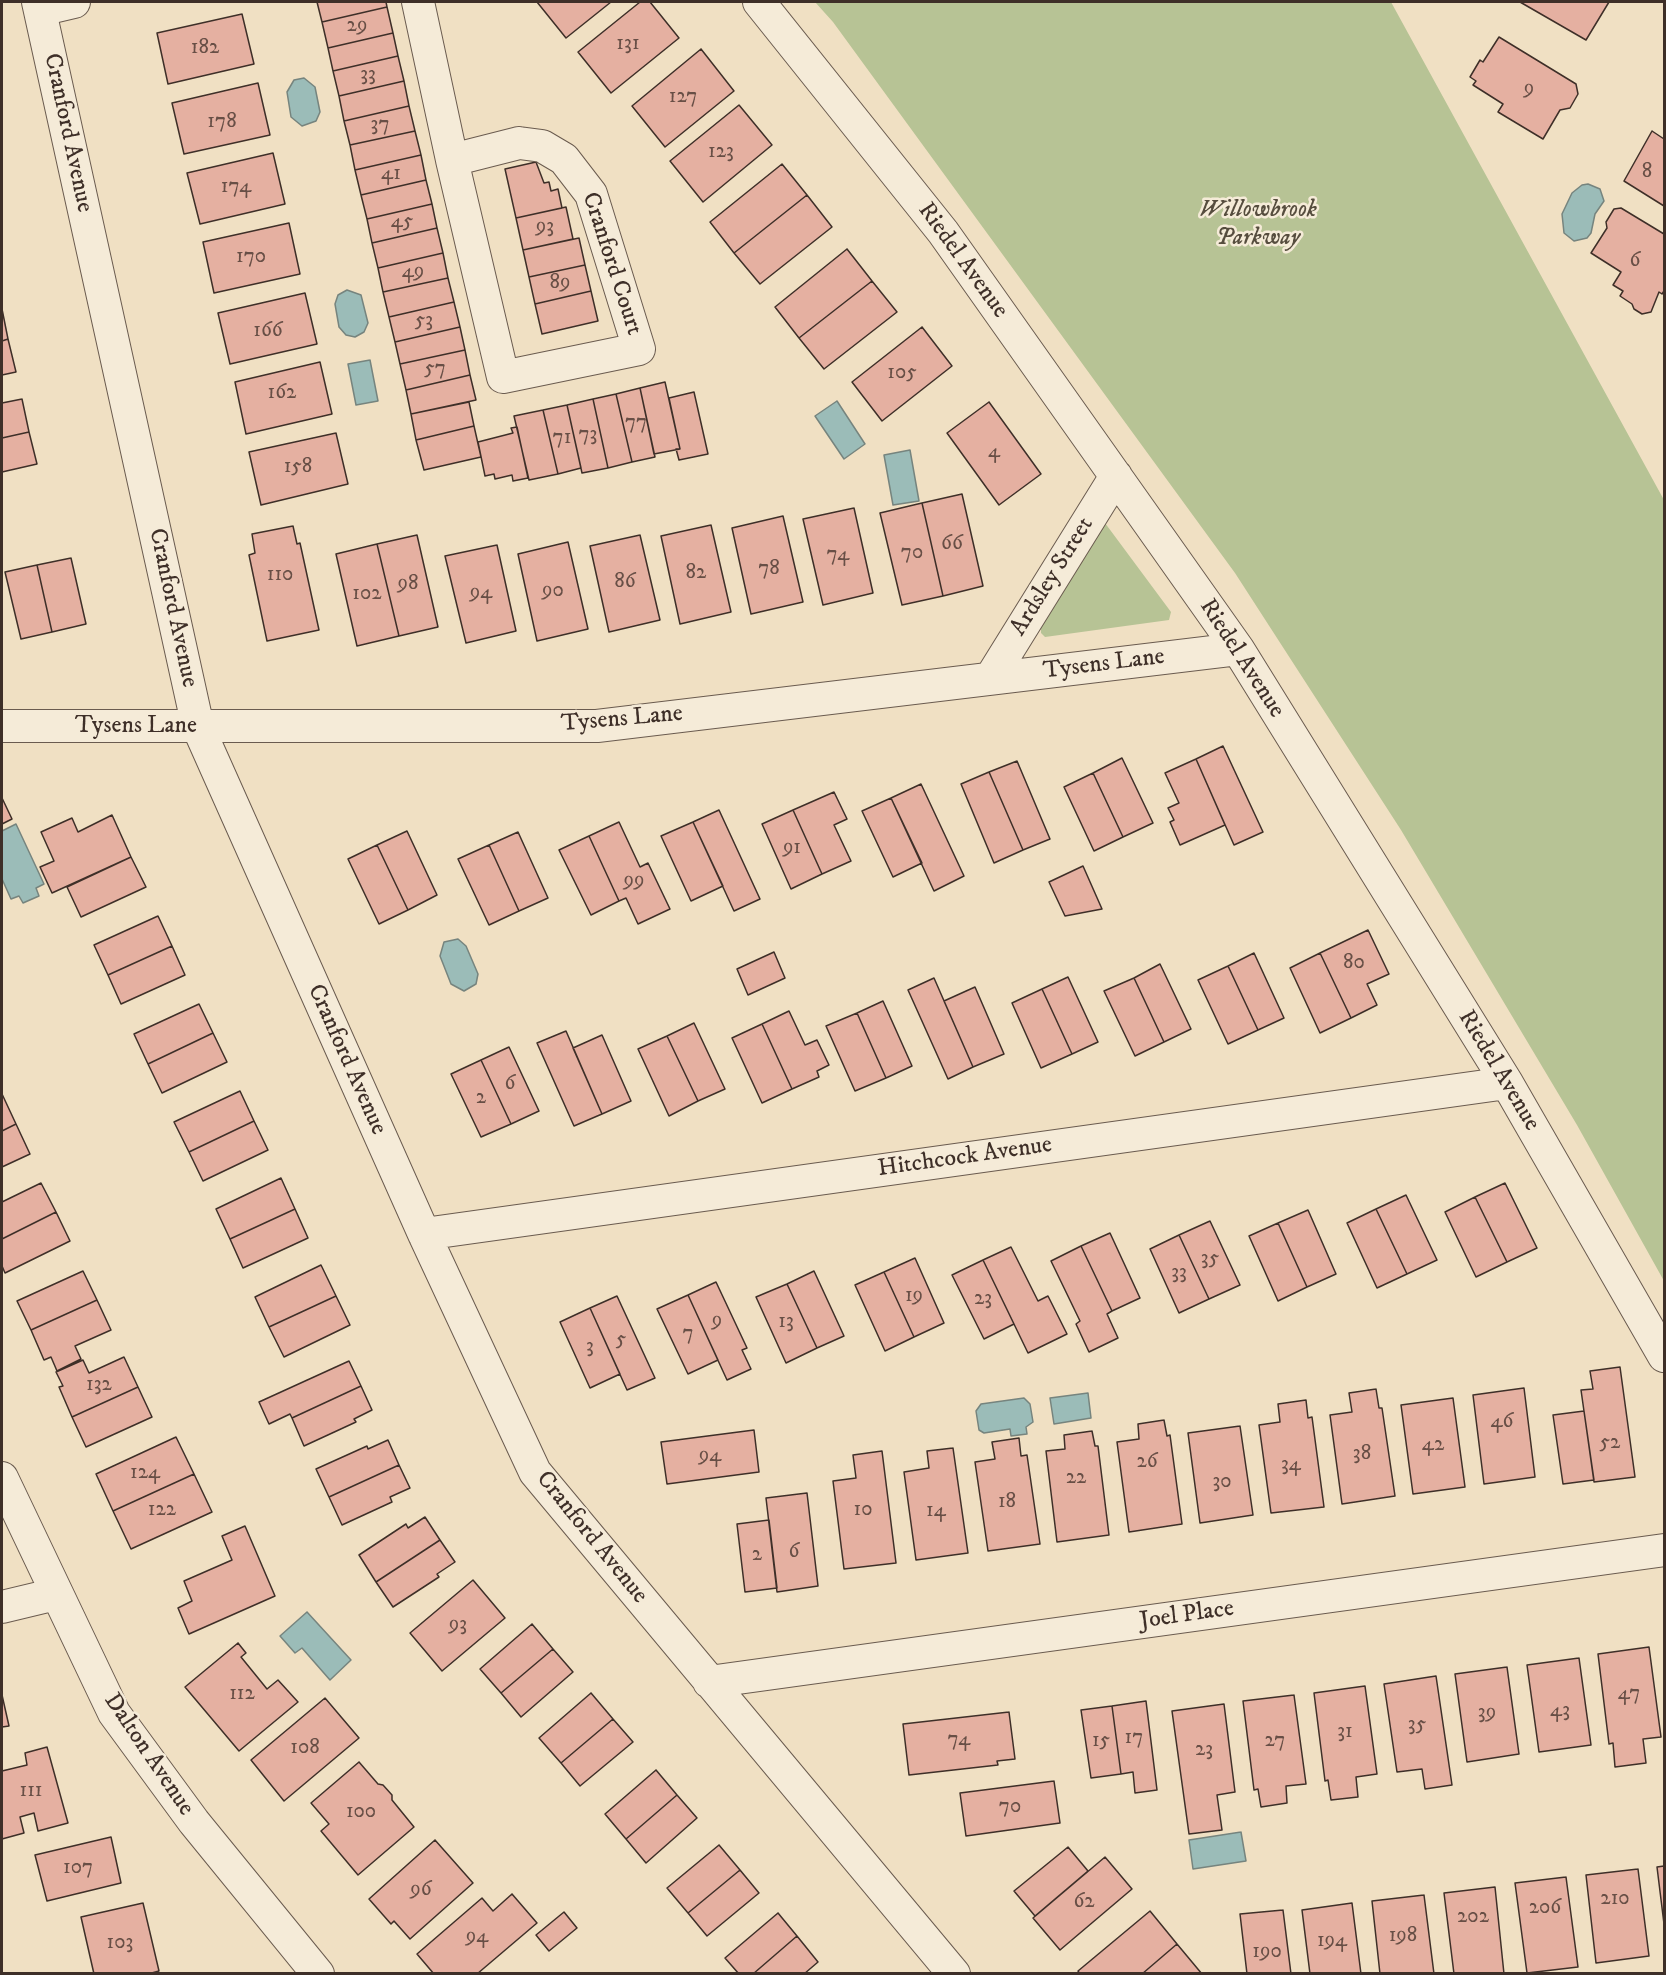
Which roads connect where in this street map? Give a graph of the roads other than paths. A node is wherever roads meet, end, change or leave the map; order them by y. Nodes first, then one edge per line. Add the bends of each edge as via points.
1 (74, 2) edge
2 (418, 2) edge
3 (759, 2) edge
4 (39, 6) edge
5 (452, 160) junction
6 (1116, 476) junction
7 (1238, 649) junction
8 (990, 679) junction
9 (2, 726) edge
10 (198, 727) junction
11 (1507, 1083) junction
12 (424, 1234) junction
13 (1665, 1356) edge
14 (2, 1478) edge
15 (1665, 1550) edge
16 (56, 1594) junction
17 (2, 1607) edge
18 (709, 1682) junction
19 (318, 1974) edge
20 (954, 1974) edge

1 - 4 street
2 - 5 street, Cranford Court
3 - 6 street, Riedel Avenue via 943,232
4 - 10 street, Cranford Avenue
5 - 5 street, Cranford Court via 503,377 639,349 591,194 564,159 542,146 519,143
6 - 7 street, Riedel Avenue
6 - 8 street, Ardsley Street
7 - 8 street, Tysens Lane
7 - 11 street, Riedel Avenue
8 - 10 street, Tysens Lane via 597,726
9 - 10 street, Tysens Lane
10 - 12 street, Cranford Avenue
11 - 12 street, Hitchcock Avenue
11 - 13 street, Riedel Avenue
12 - 18 street, Cranford Avenue via 535,1472
14 - 16 street, Dalton Avenue
15 - 18 street, Joel Place
16 - 17 street
16 - 19 street, Dalton Avenue via 114,1713 194,1822
18 - 20 street, Cranford Avenue

